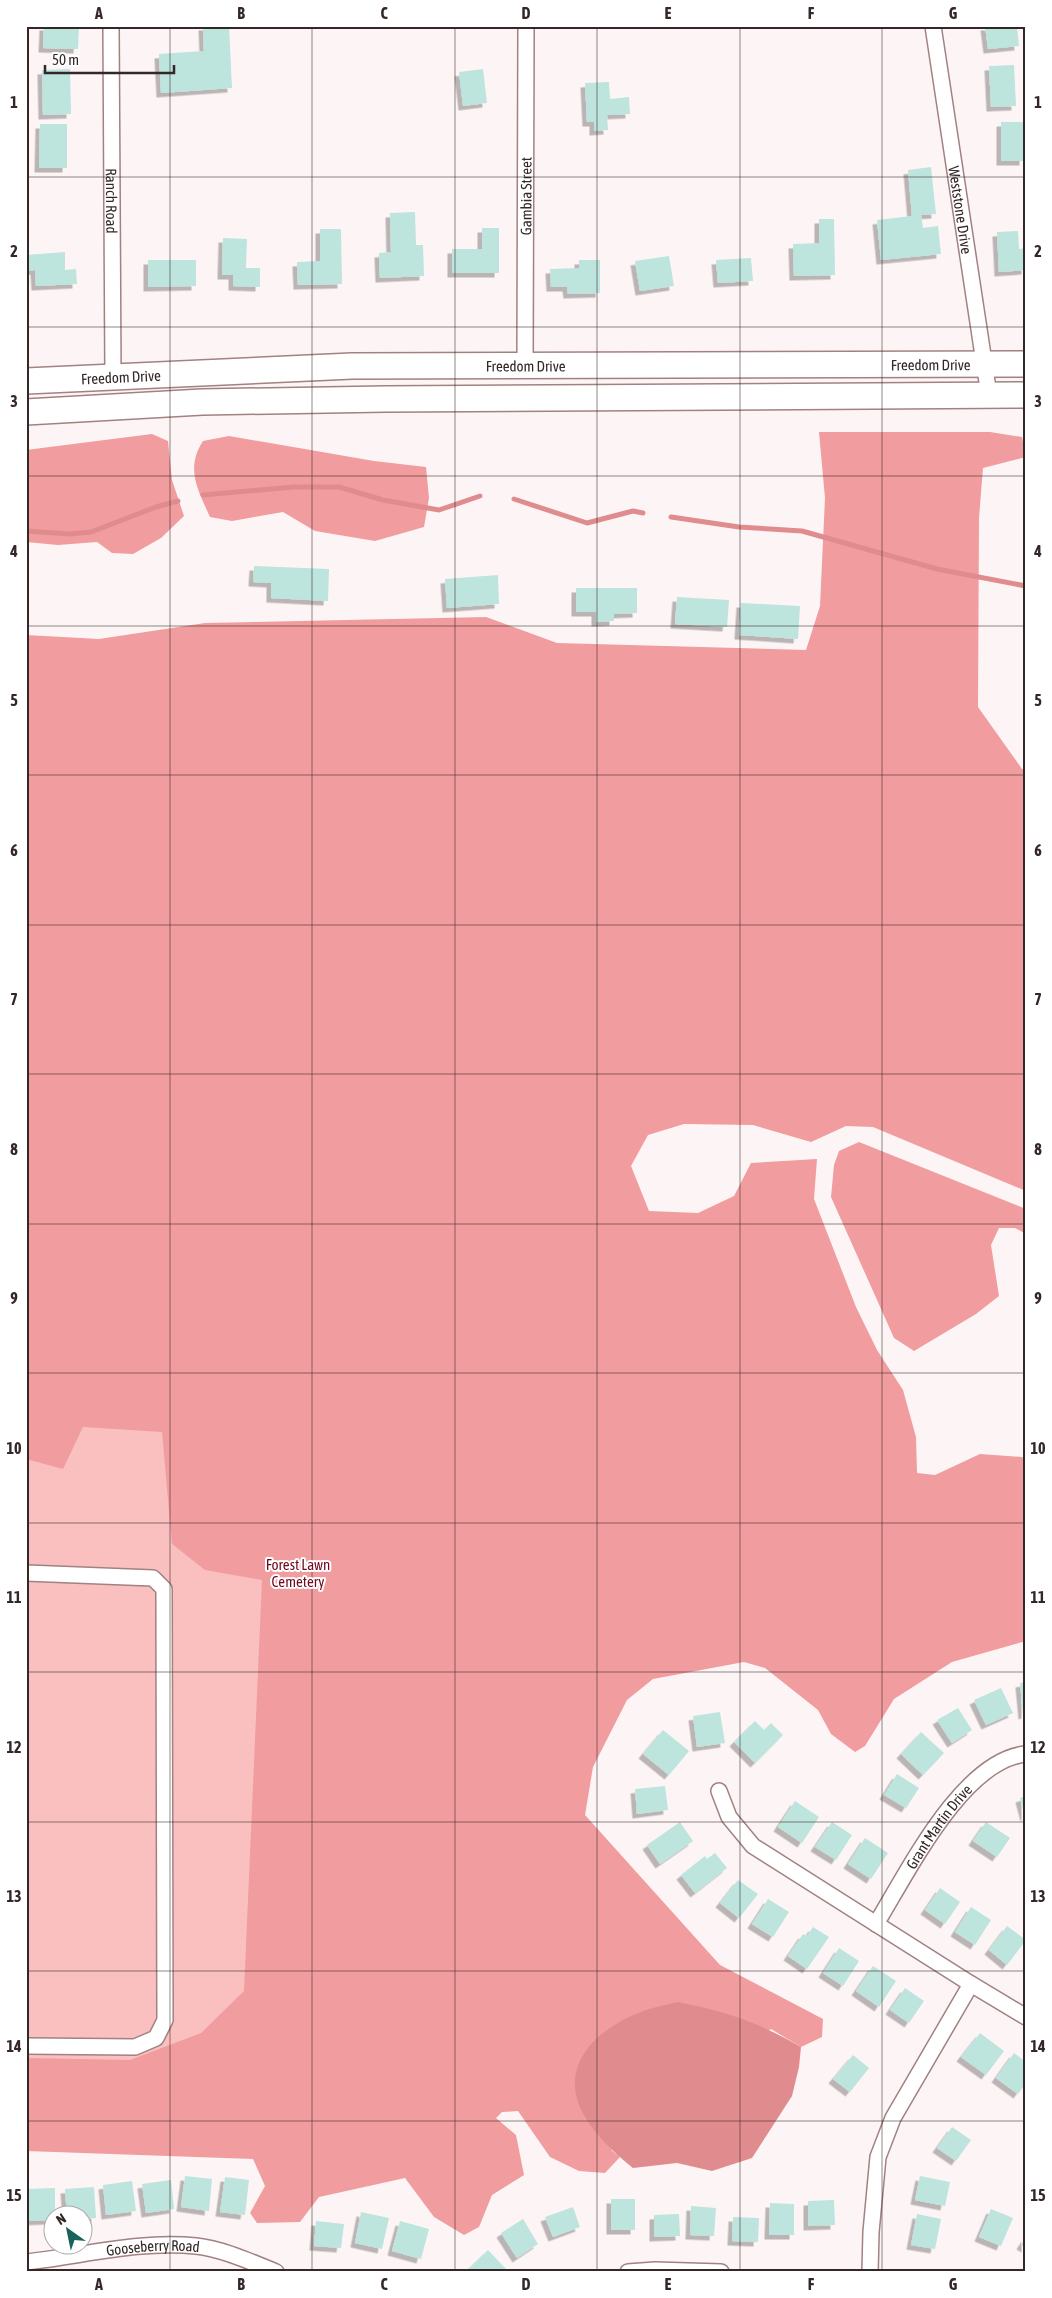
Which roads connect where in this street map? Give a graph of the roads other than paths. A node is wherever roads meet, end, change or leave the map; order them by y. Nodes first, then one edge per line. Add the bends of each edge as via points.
1 (111, 26) edge
2 (526, 26) edge
3 (933, 26) edge
4 (985, 364) junction
5 (1026, 364) edge
6 (525, 365) junction
7 (113, 377) junction
8 (26, 381) edge
9 (989, 395) junction
10 (1026, 395) edge
11 (26, 412) edge
12 (26, 1573) edge
13 (1026, 1754) edge
14 (719, 1791) dead end
15 (876, 1924) junction
16 (971, 1984) junction
17 (1026, 2017) edge
18 (26, 2046) edge
19 (26, 2262) edge
20 (276, 2272) edge
21 (628, 2272) edge
22 (721, 2272) edge
23 (870, 2272) edge

1 - 7 street, Ranch Road
2 - 6 street, Gambia Street
3 - 4 street, Weststone Drive
4 - 5 main road, Freedom Drive
4 - 6 main road, Freedom Drive
4 - 9 street, Weststone Drive
6 - 7 main road, Freedom Drive via 352,366
7 - 8 main road, Freedom Drive
9 - 10 main road, Freedom Drive
9 - 11 main road, Freedom Drive via 202,402
12 - 18 street via 153,1578 164,1589 166,2010 166,2020 156,2038 135,2047
13 - 15 street, Grant Martin Drive via 999,1763 974,1780 944,1814
14 - 15 street via 729,1817 753,1846
15 - 16 street
16 - 17 street
16 - 23 street via 893,2118 878,2157
19 - 20 street, Gooseberry Road via 154,2245 198,2246
21 - 22 street

